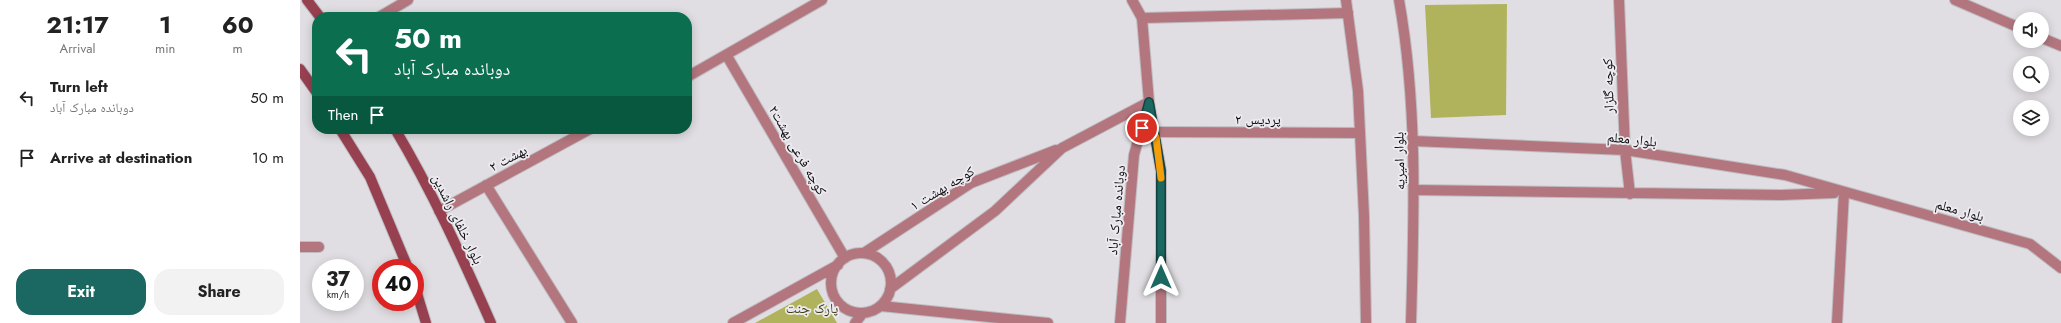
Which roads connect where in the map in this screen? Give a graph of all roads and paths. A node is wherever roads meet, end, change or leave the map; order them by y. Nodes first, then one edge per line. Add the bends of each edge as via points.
1 (307, 0) edge
2 (408, 0) edge
3 (822, 0) edge
4 (1132, 0) edge
5 (1346, 0) edge
6 (1399, 0) edge
7 (1619, 0) edge
8 (1955, 0) edge
9 (316, 12) edge
10 (388, 12) edge
11 (1348, 13) junction
12 (1142, 18) junction
13 (2013, 25) edge
14 (2049, 41) edge
15 (2061, 46) edge
16 (727, 56) junction
17 (300, 69) edge
18 (692, 74) edge
19 (312, 86) edge
20 (1149, 102) junction
21 (1156, 132) junction
22 (1360, 133) junction
23 (343, 134) edge
24 (398, 134) edge
25 (581, 134) edge
26 (1413, 141) junction
27 (1062, 148) junction
28 (1625, 150) junction
29 (486, 185) junction
30 (1414, 190) junction
31 (1844, 192) junction
32 (1630, 194) junction
33 (439, 211) junction
34 (300, 247) edge
35 (319, 247) dead end
36 (864, 254) junction
37 (404, 259) edge
38 (841, 262) junction
39 (2061, 268) edge
40 (890, 289) junction
41 (881, 306) junction
42 (422, 311) edge
43 (863, 313) junction
44 (426, 323) edge
45 (491, 323) edge
46 (572, 323) edge
47 (733, 323) edge
48 (855, 323) edge
49 (1048, 323) edge
50 (1120, 323) edge
51 (1162, 323) edge
52 (1366, 323) edge
53 (1411, 323) edge
54 (1837, 323) edge

1 - 9 main road
2 - 10 street
3 - 16 street
4 - 12 street, دوبانده مبارک آباد
5 - 11 street
6 - 26 street, بلوار امیریه via 1405,35
7 - 28 street, کوچه گلزار
8 - 13 street
11 - 12 street
11 - 22 street via 1358,91
12 - 20 street, دوبانده مبارک آباد
14 - 15 street
16 - 18 street
16 - 38 street, کوچه فرعی بهشت۲
17 - 19 main road
20 - 21 street, دوبانده مبارک آباد
20 - 27 street
20 - 50 street, دوبانده مبارک آباد via 1134,155
21 - 22 street, پردیس ۲
21 - 51 street, دوبانده مبارک آباد via 1161,171
22 - 52 street
23 - 37 main road via 370,177
24 - 33 main road, بلوار خلفای راشدین
25 - 29 street, بهشت ۲
26 - 28 street, بلوار معلم
26 - 30 street, بلوار امیریه
27 - 36 street, کوچه بهشت ۱ via 971,183
27 - 40 street via 995,211
28 - 31 street, بلوار معلم via 1785,176
28 - 32 street, کوچه گلزار
29 - 33 street, بهشت ۲
29 - 46 street
30 - 32 street, بلوار معلم
30 - 53 street, بلوار امیریه
31 - 32 street, بلوار معلم via 1781,195
31 - 39 street, بلوار معلم via 2030,244
31 - 54 street
33 - 45 main road, بلوار خلفای راشدین
34 - 35 street
36 - 38 street via 854,254
36 - 40 street via 874,256 888,270 891,279
38 - 43 street via 833,274 833,293 844,308
38 - 47 street
40 - 41 street
41 - 43 street
41 - 49 street
42 - 44 main road
43 - 48 street

